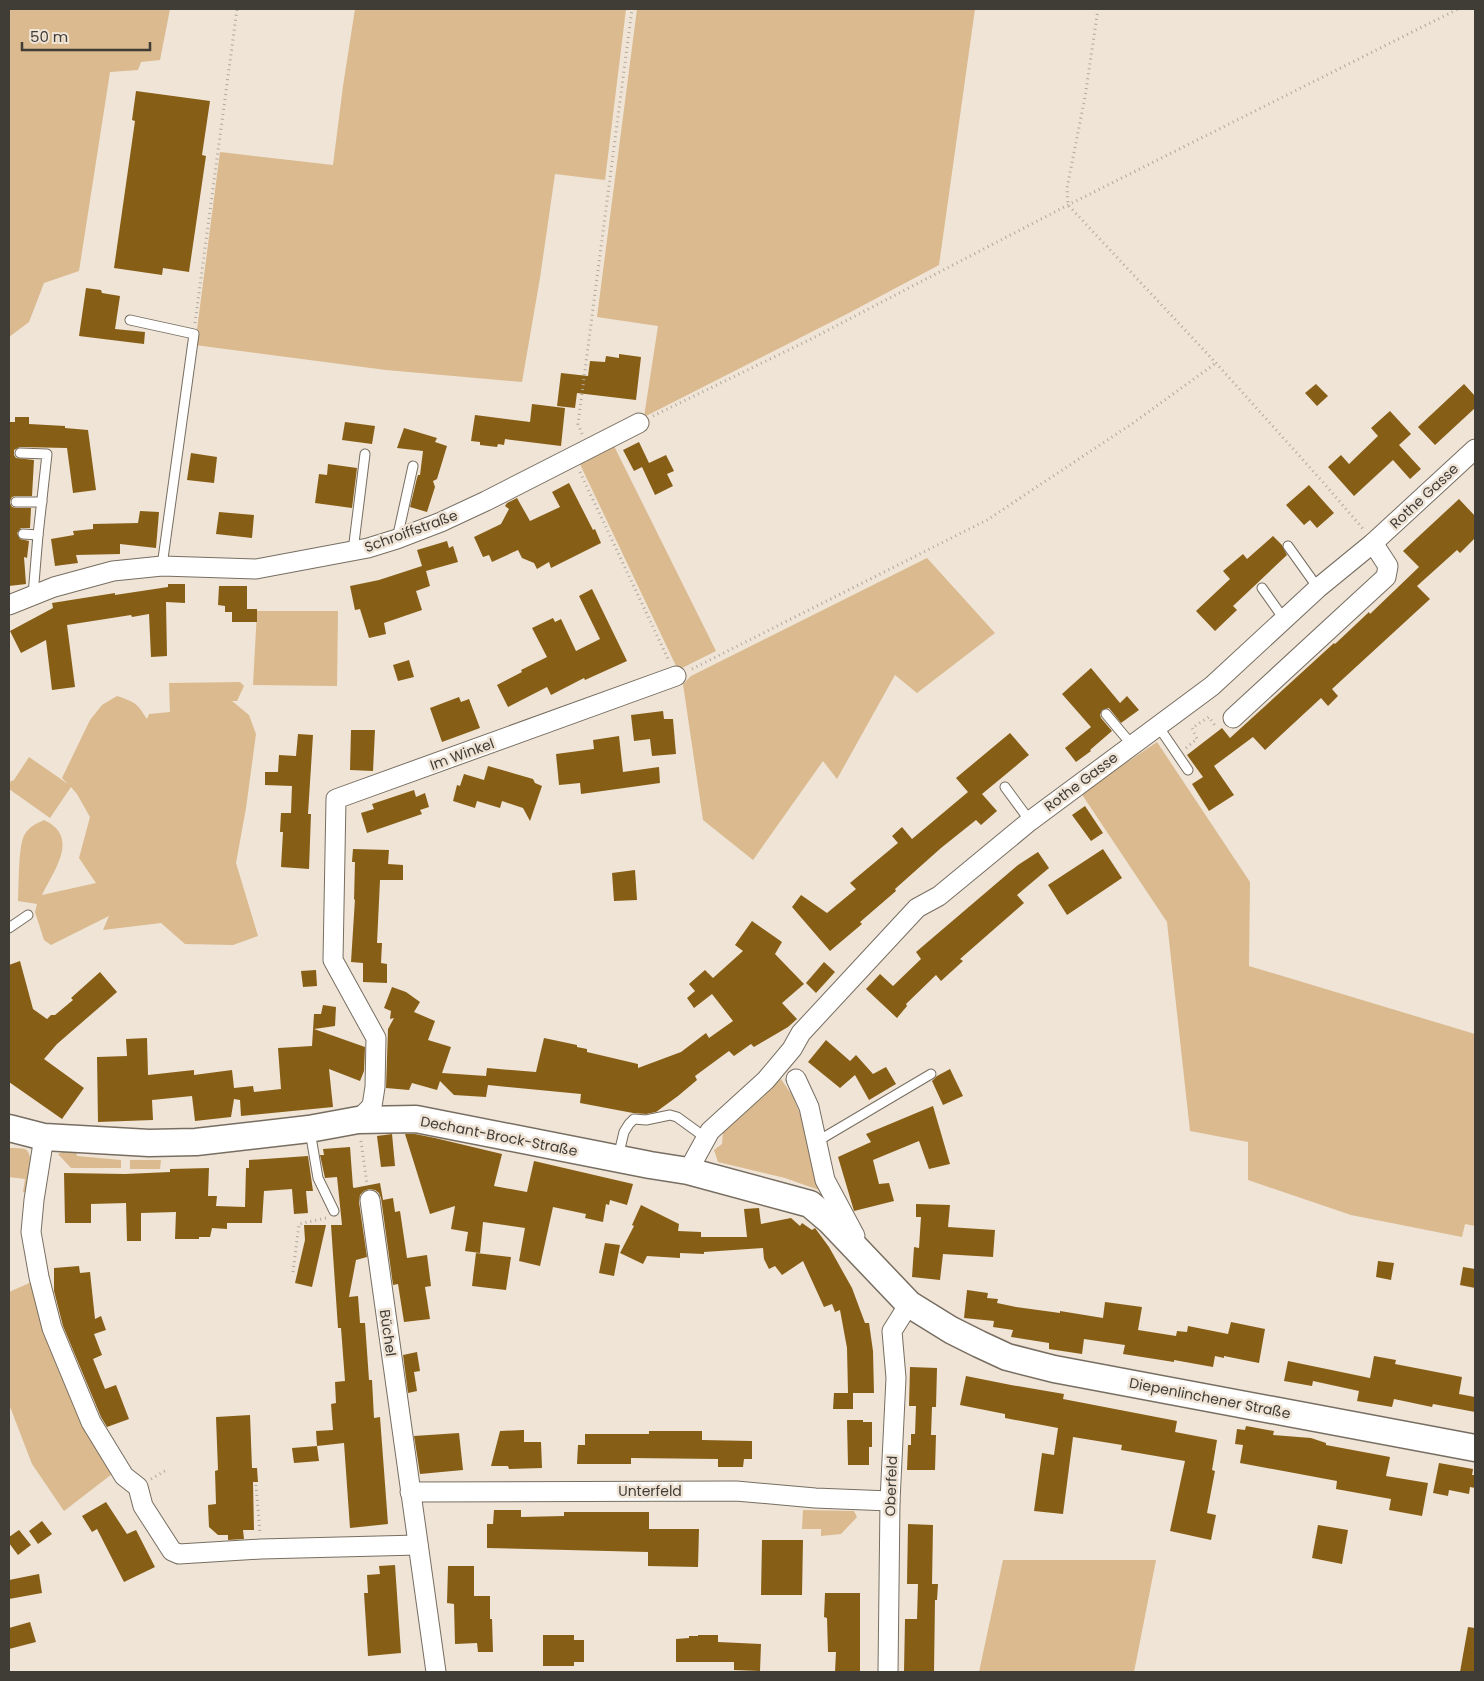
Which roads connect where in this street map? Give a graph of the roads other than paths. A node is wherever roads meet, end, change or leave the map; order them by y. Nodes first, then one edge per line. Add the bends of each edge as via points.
1 (130, 320) dead end
2 (644, 421) road end
3 (1475, 449) edge
4 (20, 453) dead end
5 (365, 454) dead end
6 (413, 466) dead end
7 (16, 502) dead end
8 (42, 502) junction
9 (23, 534) dead end
10 (38, 535) junction
11 (396, 539) junction
12 (1373, 543) junction
13 (1288, 546) dead end
14 (353, 552) junction
15 (162, 566) junction
16 (1262, 588) dead end
17 (1318, 588) junction
18 (33, 595) junction
19 (9, 605) edge
20 (1284, 619) junction
21 (676, 676) road end
22 (1106, 714) dead end
23 (1233, 718) dead end
24 (1158, 726) junction
25 (1132, 745) junction
26 (1188, 770) dead end
27 (1005, 787) dead end
28 (1030, 821) junction
29 (28, 915) dead end
30 (9, 928) edge
31 (932, 1074) dead end
32 (796, 1079) dead end
33 (358, 1120) junction
34 (9, 1128) edge
35 (309, 1128) junction
36 (44, 1137) junction
37 (706, 1138) junction
38 (816, 1142) junction
39 (618, 1159) junction
40 (688, 1171) junction
41 (370, 1200) road end
42 (334, 1211) road end
43 (871, 1266) junction
44 (909, 1304) junction
45 (951, 1330) joint
46 (1475, 1448) edge
47 (410, 1492) junction
48 (890, 1501) junction
49 (418, 1545) junction
50 (436, 1672) edge
51 (888, 1672) edge

1 - 15 lane via 194,334
2 - 11 street, Schroiffstraße via 486,501
3 - 12 street, Rothe Gasse
4 - 8 lane via 47,454
5 - 14 lane
6 - 11 lane
7 - 8 lane
8 - 10 lane
9 - 10 lane
10 - 18 lane
11 - 14 street, Schroiffstraße
12 - 17 street, Rothe Gasse
12 - 23 street via 1388,566 1386,577
13 - 17 lane
14 - 15 street, Schroiffstraße via 256,569
15 - 18 street, Schroiffstraße via 113,571
16 - 20 lane
17 - 20 street, Rothe Gasse
18 - 19 street, Schroiffstraße
20 - 24 street, Rothe Gasse via 1212,686
21 - 33 street, Im Winkel via 336,799 332,960 376,1038 372,1106
22 - 25 lane
24 - 25 street, Rothe Gasse
24 - 26 lane
25 - 28 street, Rothe Gasse
27 - 28 lane
28 - 37 street, Rothe Gasse via 939,896 917,908 801,1033 766,1080
29 - 30 lane
31 - 38 lane
32 - 38 street, Dechant-Brock-Straße via 809,1107
33 - 35 street, Dechant-Brock-Straße
33 - 39 street, Dechant-Brock-Straße via 416,1119
34 - 36 street, Dechant-Brock-Straße
35 - 36 street, Dechant-Brock-Straße via 196,1142 150,1144
35 - 42 lane via 318,1178
36 - 49 street via 31,1232 38,1277 52,1328 91,1422 124,1476 138,1487 143,1506 172,1551 179,1554
37 - 39 lane via 670,1115 634,1119 624,1132
37 - 40 street
38 - 43 street, Dechant-Brock-Straße via 825,1180
39 - 40 street, Dechant-Brock-Straße
40 - 43 street, Dechant-Brock-Straße via 810,1204
41 - 47 street, Büchel
43 - 44 street, Dechant-Brock-Straße
44 - 45 street, Dechant-Brock-Straße
44 - 48 street, Oberfeld via 892,1331 896,1378
45 - 46 street, Diepenlinchener Straße via 1007,1357 1054,1369
47 - 48 street, Unterfeld via 736,1491
47 - 49 street, Büchel
48 - 51 street, Oberfeld
49 - 50 street, Büchel

